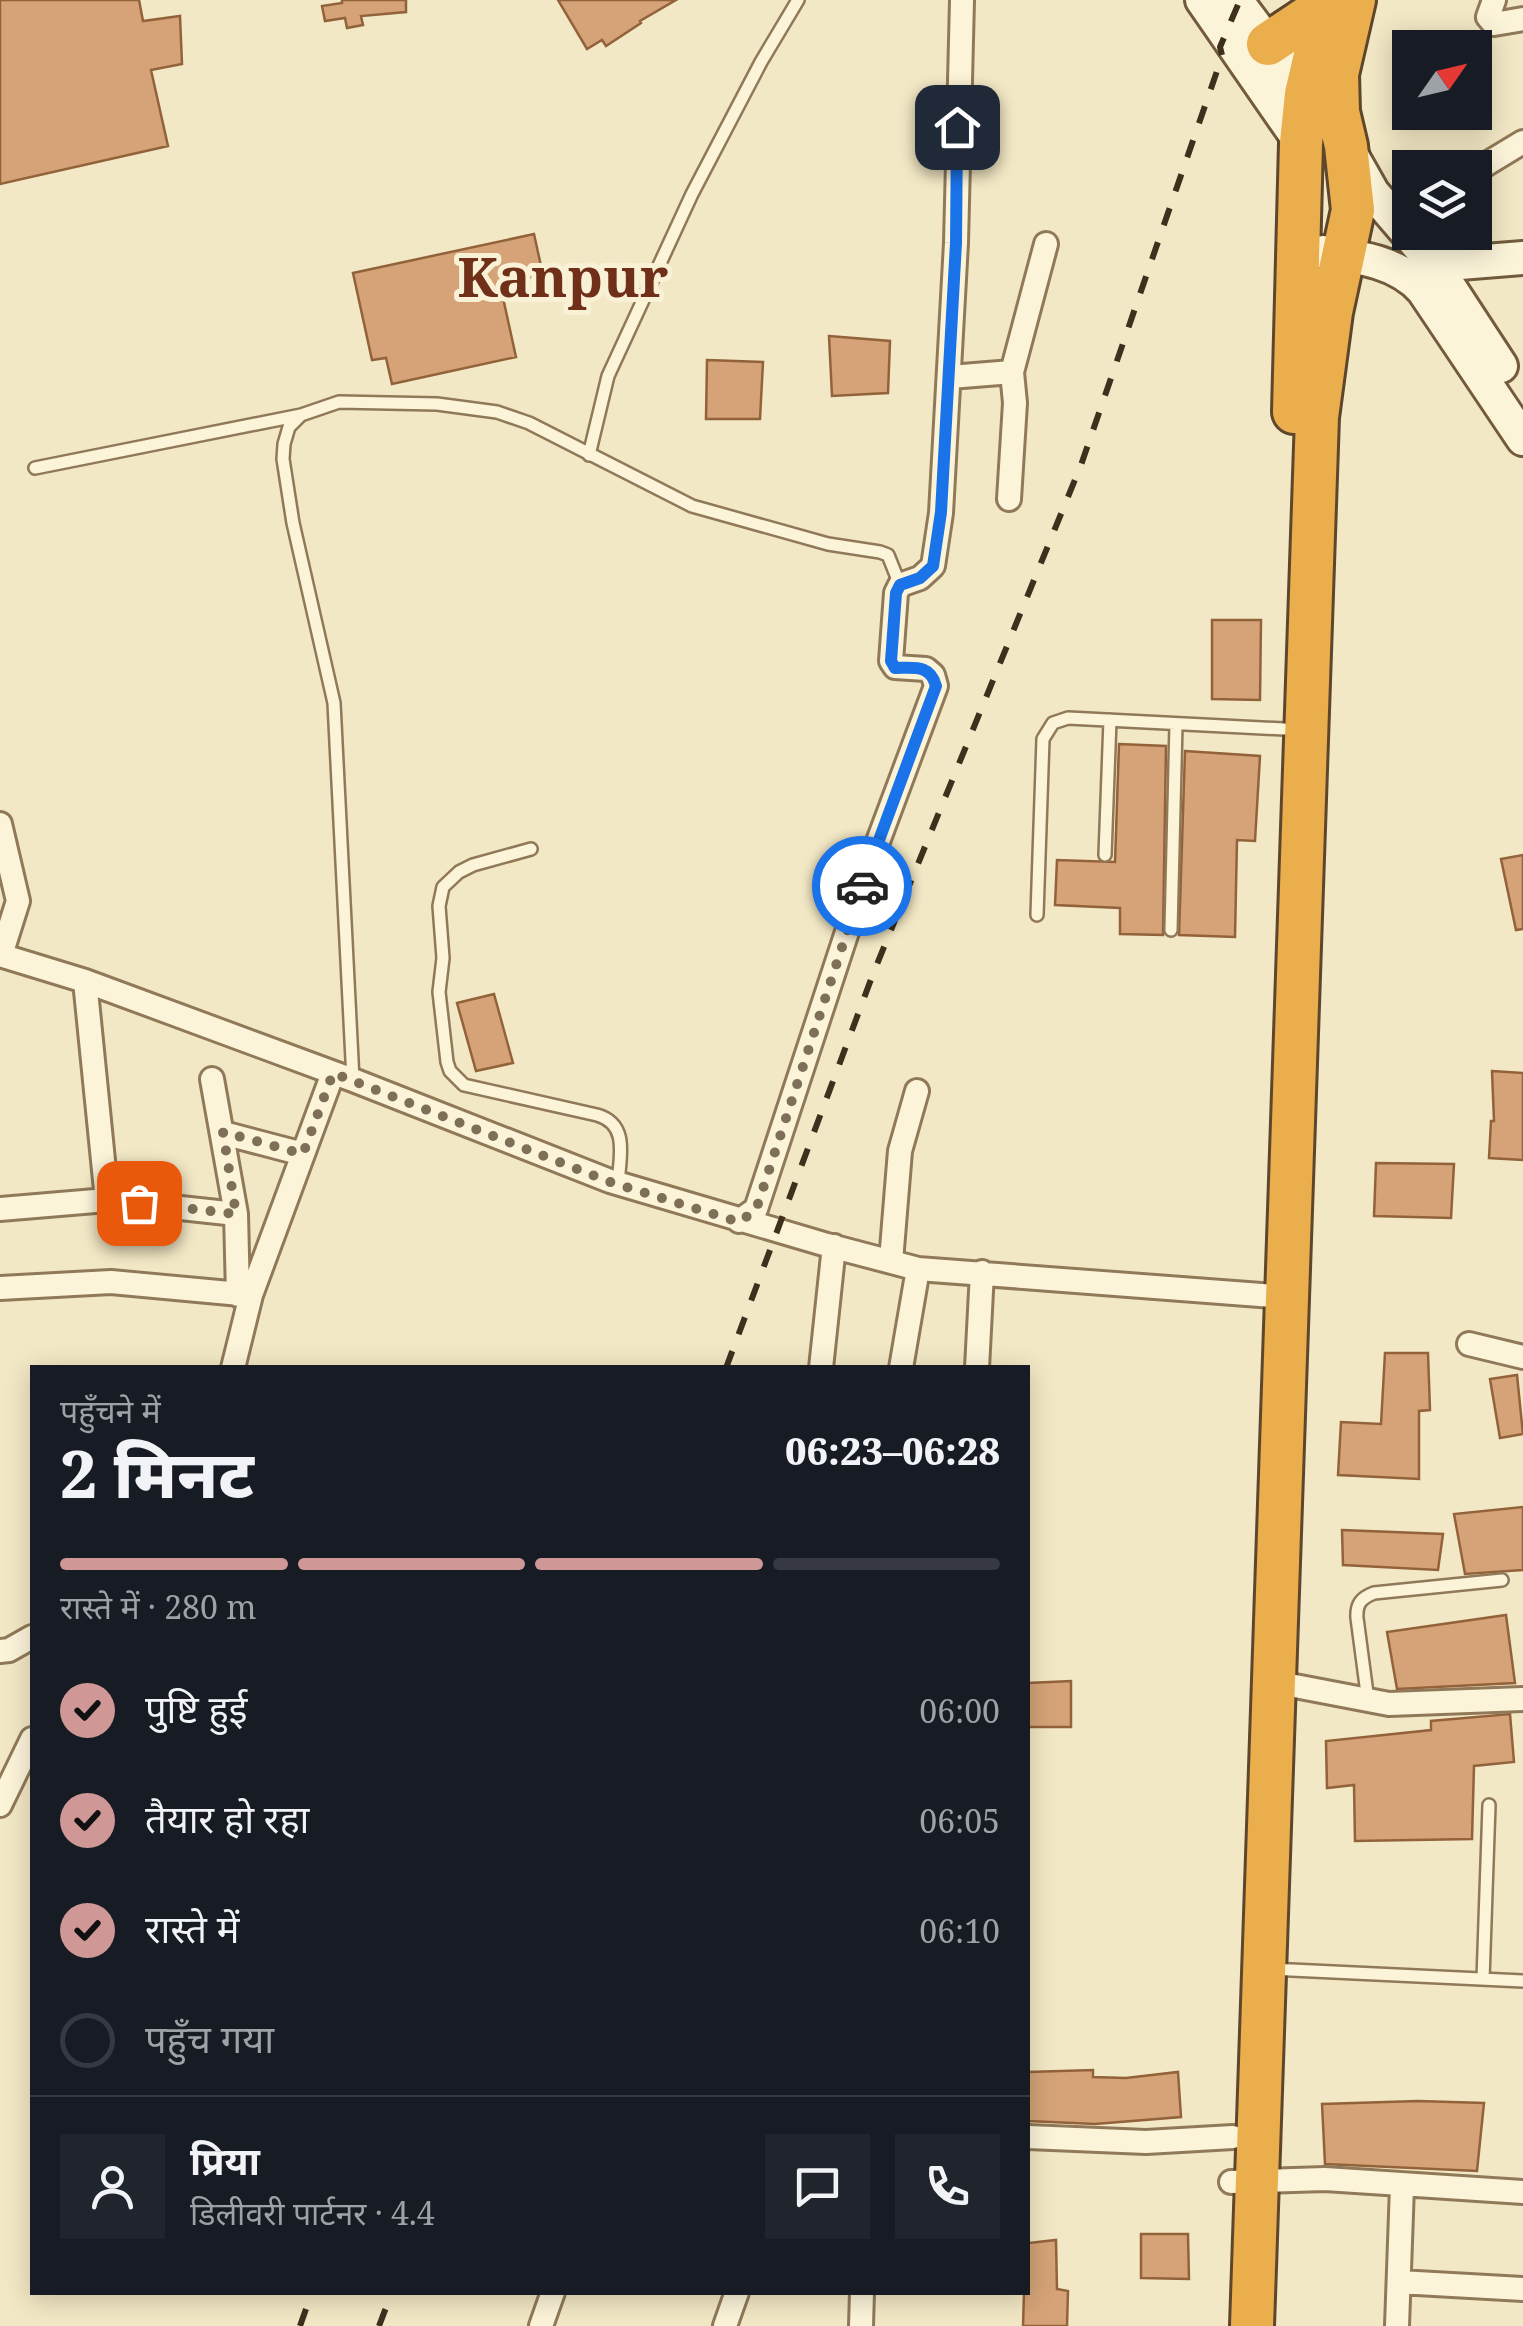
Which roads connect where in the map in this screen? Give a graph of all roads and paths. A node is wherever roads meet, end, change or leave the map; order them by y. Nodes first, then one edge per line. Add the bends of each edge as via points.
1 (798, 0) edge
2 (962, 0) edge
3 (1202, 0) edge
4 (1236, 0) edge
5 (1494, 0) edge
6 (1337, 1) edge
7 (1523, 18) edge
8 (1268, 44) junction
9 (1330, 117) junction
10 (1523, 142) edge
11 (1301, 143) junction
12 (1492, 161) edge
13 (1392, 206) edge
14 (1046, 244) dead end
15 (1298, 249) junction
16 (1416, 250) edge
17 (1344, 255) junction
18 (1523, 258) edge
19 (1424, 272) junction
20 (1012, 372) junction
21 (950, 377) junction
22 (1523, 399) edge
23 (301, 415) junction
24 (1523, 439) edge
25 (589, 455) junction
26 (35, 468) dead end
27 (1008, 499) dead end
28 (900, 585) junction
29 (1110, 720) junction
30 (1176, 724) junction
31 (1284, 729) junction
32 (0, 824) edge
33 (531, 849) dead end
34 (1105, 855) dead end
35 (1037, 915) dead end
36 (1172, 930) dead end
37 (1, 955) edge
38 (86, 981) junction
39 (343, 1076) junction
40 (212, 1078) dead end
41 (917, 1091) dead end
42 (223, 1132) junction
43 (303, 1154) junction
44 (618, 1184) junction
45 (107, 1200) junction
46 (0, 1209) edge
47 (236, 1214) junction
48 (739, 1222) junction
49 (834, 1246) junction
50 (891, 1262) junction
51 (918, 1268) junction
52 (982, 1272) junction
53 (0, 1288) edge
54 (245, 1295) junction
55 (1275, 1295) junction
56 (1469, 1344) dead end
57 (1523, 1357) edge
58 (234, 1365) edge
59 (822, 1365) edge
60 (902, 1365) edge
61 (977, 1365) edge
62 (1502, 1580) dead end
63 (30, 1638) edge
64 (0, 1651) edge
65 (1274, 1682) junction
66 (1523, 1699) edge
67 (1368, 1701) junction
68 (30, 1743) edge
69 (0, 1805) edge
70 (1489, 1805) dead end
71 (1266, 1969) junction
72 (1483, 1979) junction
73 (1523, 1981) edge
74 (1030, 2137) edge
75 (1233, 2137) junction
76 (1244, 2182) junction
77 (1402, 2186) junction
78 (1523, 2192) edge
79 (1399, 2282) junction
80 (1523, 2288) edge
81 (552, 2295) edge
82 (735, 2295) edge
83 (862, 2295) edge
84 (541, 2326) edge
85 (725, 2326) edge
86 (861, 2326) edge
87 (1225, 2326) edge
88 (1252, 2326) edge
89 (1397, 2326) edge

1 - 25 lane via 692,194 608,376
2 - 21 street
3 - 11 main road
4 - 8 main road
5 - 7 street via 1488,17 1494,24
6 - 8 highway
6 - 9 highway
8 - 9 main road
9 - 11 highway
9 - 13 main road via 1373,192
9 - 17 highway via 1353,210
10 - 12 street
11 - 15 highway
14 - 20 street
15 - 17 main road
15 - 31 highway
16 - 19 main road
17 - 19 main road
17 - 55 highway via 1317,417
18 - 19 main road
19 - 22 main road
19 - 24 main road
20 - 21 street
20 - 27 street
21 - 28 street via 933,566
23 - 25 lane via 339,402 497,412
23 - 26 lane
23 - 39 lane via 289,427 284,470 334,703
25 - 28 lane via 692,506 880,552 894,565
28 - 48 street via 891,661 895,668 926,669 936,686 867,871 756,1210
29 - 30 lane
29 - 34 lane
29 - 35 lane via 1060,718 1043,739
30 - 31 lane
30 - 36 lane
31 - 55 highway
32 - 37 street via 18,901
33 - 44 lane via 473,865 444,887 439,992 446,1062 474,1088 612,1122 620,1135
37 - 38 street
38 - 39 street
38 - 45 street
39 - 43 street
39 - 44 street
40 - 42 street
41 - 50 street via 898,1166
42 - 43 street
42 - 47 street
43 - 54 street
44 - 48 street
45 - 46 street
45 - 47 street
47 - 54 street
48 - 49 street
49 - 50 street
49 - 59 street
50 - 51 street
51 - 52 street
51 - 60 street
52 - 55 street
52 - 61 street
53 - 54 street via 112,1282
54 - 58 street
55 - 65 highway
55 - 75 highway
56 - 57 street
62 - 67 lane via 1362,1600 1356,1608
63 - 64 street
65 - 67 street
65 - 71 highway
66 - 67 street
68 - 69 street
70 - 72 lane
71 - 72 lane
71 - 76 highway
72 - 73 lane
74 - 75 street
75 - 76 highway
76 - 77 street via 1325,2179
76 - 87 highway
76 - 88 highway
77 - 78 street
77 - 79 street
79 - 80 street
79 - 89 street
81 - 84 street
82 - 85 street
83 - 86 street

